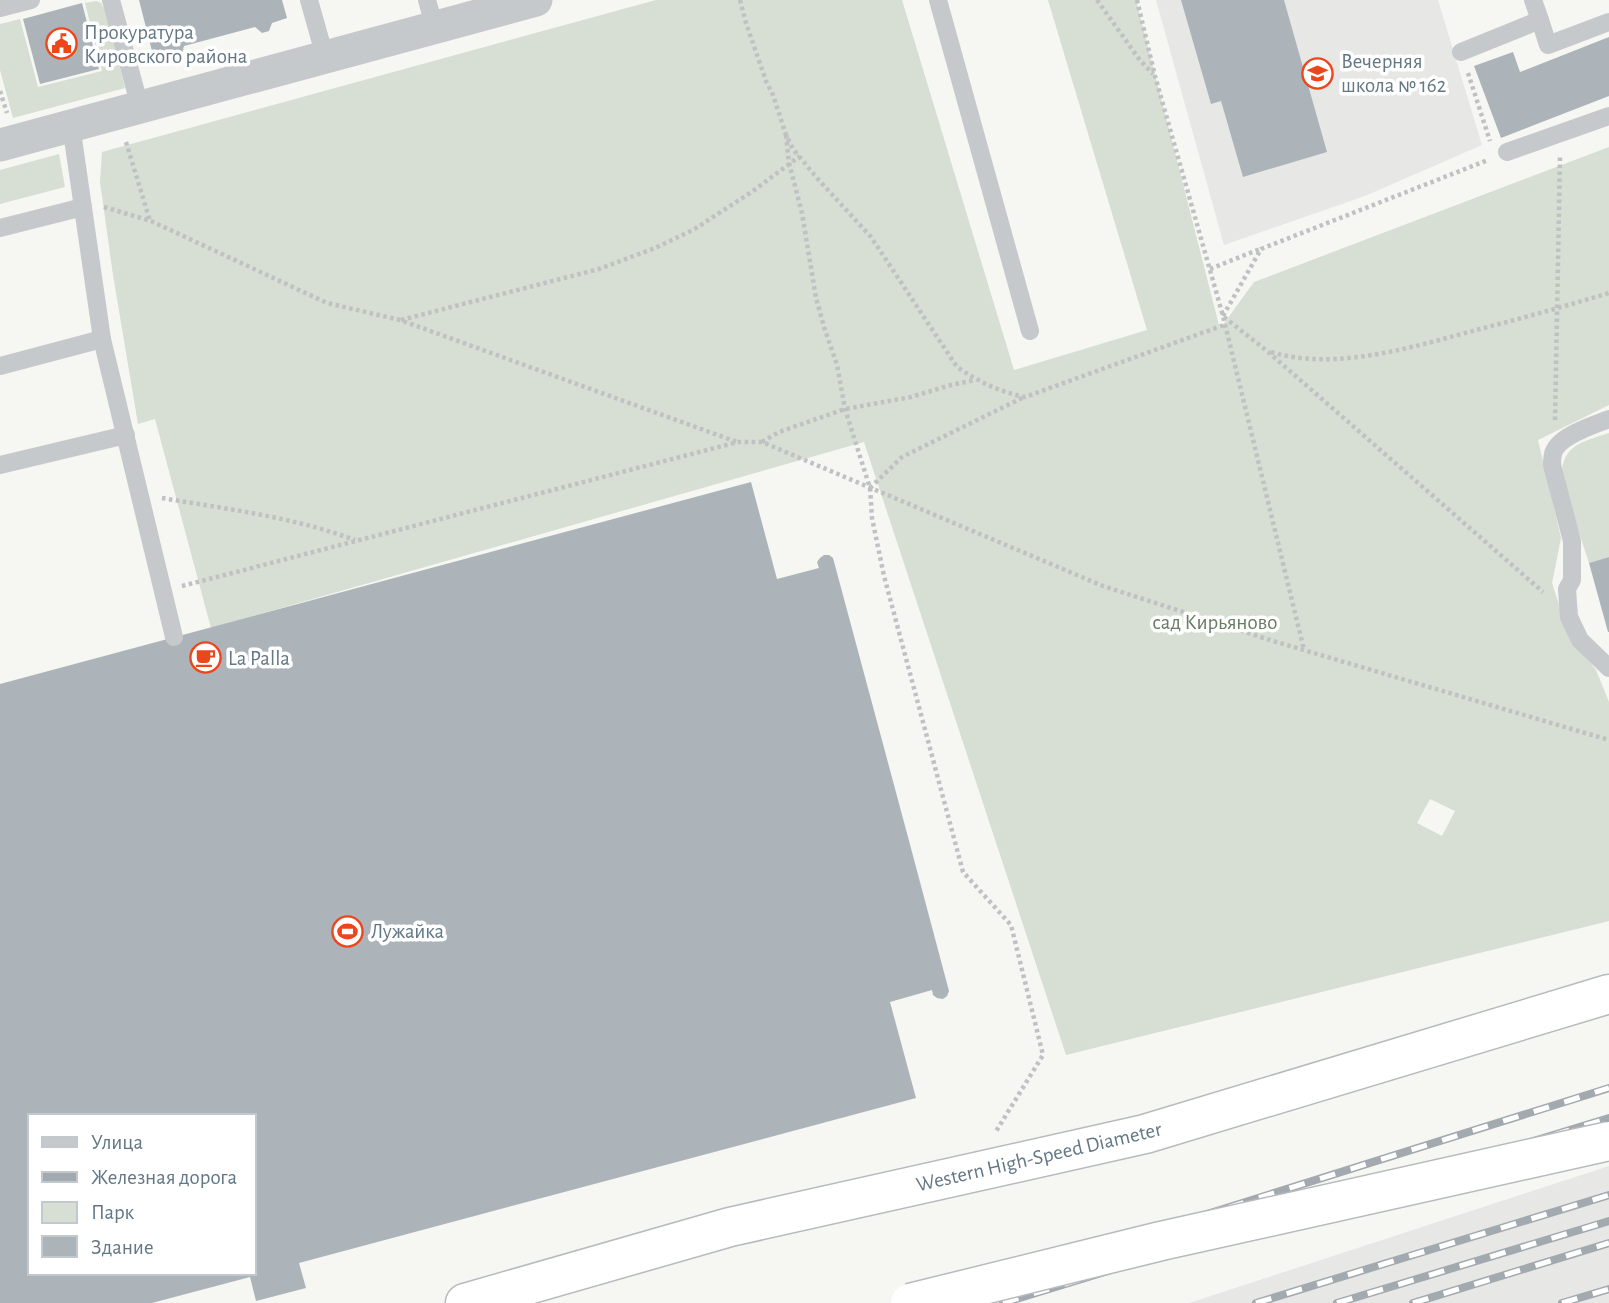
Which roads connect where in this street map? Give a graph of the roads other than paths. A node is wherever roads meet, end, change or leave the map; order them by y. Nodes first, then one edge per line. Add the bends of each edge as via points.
1 (31, 0) edge
2 (111, 0) edge
3 (309, 0) edge
4 (536, 0) edge
5 (938, 0) edge
6 (1533, 0) edge
7 (0, 8) edge
8 (431, 14) edge
9 (1539, 20) junction
10 (1609, 22) edge
11 (1461, 52) road end
12 (325, 57) junction
13 (1609, 116) edge
14 (131, 120) junction
15 (71, 125) junction
16 (5, 134) edge
17 (1507, 152) road end
18 (83, 206) junction
19 (0, 228) edge
20 (1030, 331) dead end
21 (102, 339) junction
22 (0, 366) edge
23 (1609, 419) edge
24 (126, 435) junction
25 (0, 465) edge
26 (174, 637) dead end
27 (1609, 668) edge
28 (1609, 994) edge
29 (1609, 1142) edge
30 (465, 1303) edge
31 (910, 1303) edge

1 - 7 lane
2 - 14 lane
3 - 12 lane
4 - 8 street
5 - 20 lane
6 - 9 lane
8 - 12 street
9 - 10 lane via 1548,45
9 - 11 lane
12 - 14 street
13 - 17 lane
14 - 15 street
15 - 16 street
15 - 18 lane
18 - 19 lane
18 - 21 lane
21 - 22 lane
21 - 24 lane
23 - 27 lane via 1558,445 1552,465 1573,541 1569,614 1580,640
24 - 25 lane
24 - 26 lane
28 - 30 highway, Western High-Speed Diameter via 1145,1134 730,1227
29 - 31 highway, bridge via 1175,1238

